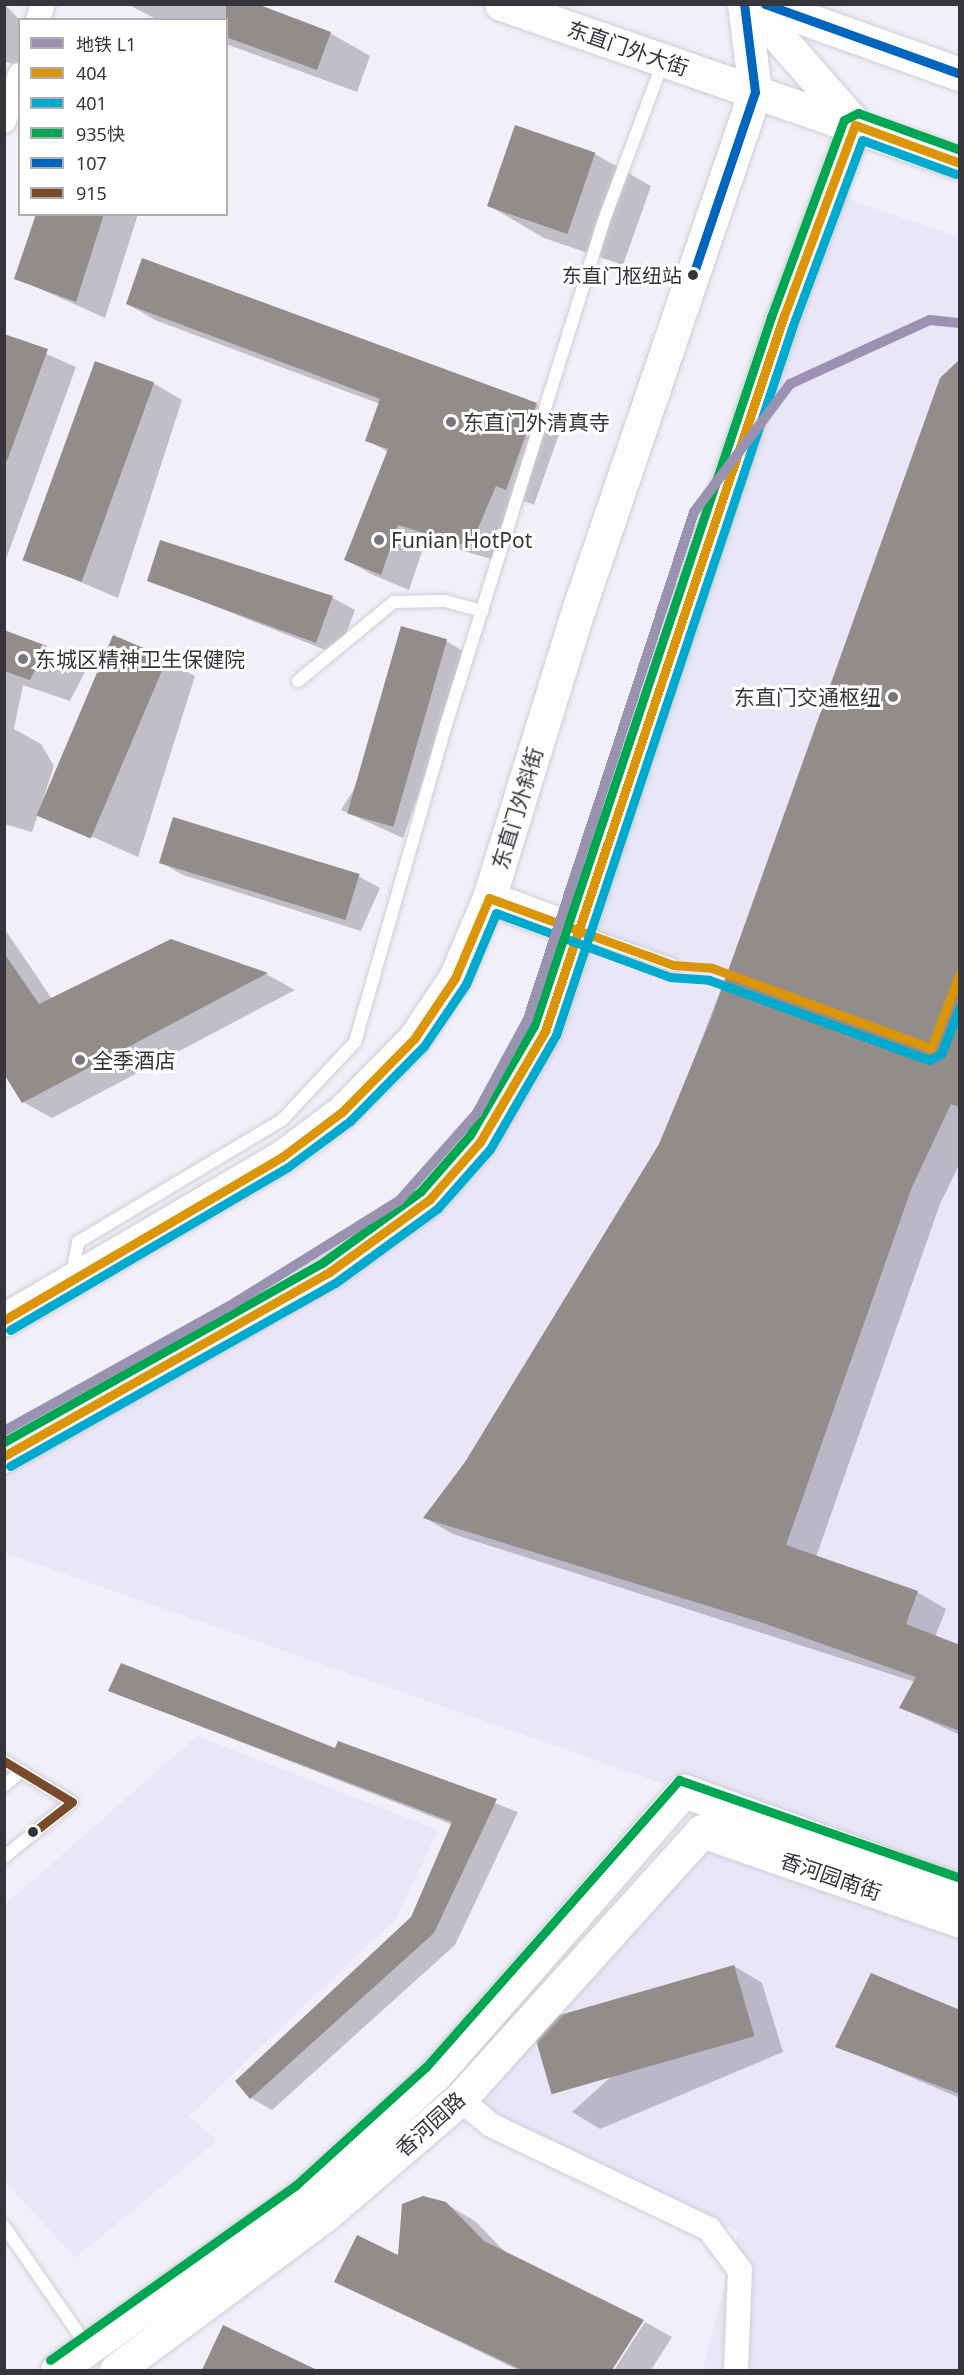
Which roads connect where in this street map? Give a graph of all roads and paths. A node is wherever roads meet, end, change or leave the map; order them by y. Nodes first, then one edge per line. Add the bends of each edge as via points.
1 (501, 4) edge
2 (744, 4) edge
3 (750, 4) edge
4 (764, 4) edge
5 (663, 61) junction
6 (960, 74) edge
7 (18, 81) edge
8 (755, 92) junction
9 (4, 121) edge
10 (855, 125) junction
11 (960, 163) edge
12 (483, 611) junction
13 (298, 681) dead end
14 (489, 898) junction
15 (580, 932) junction
16 (673, 965) dead end
17 (70, 1282) junction
18 (4, 1320) edge
19 (4, 1456) edge
20 (4, 1761) edge
21 (21, 1772) junction
22 (4, 1786) edge
23 (684, 1791) joint
24 (702, 1831) joint
25 (4, 1857) edge
26 (960, 1891) edge
27 (960, 1922) edge
28 (460, 2099) junction
29 (4, 2226) edge
30 (88, 2348) junction
31 (57, 2370) edge
32 (116, 2370) edge
33 (736, 2370) edge

1 - 5 main road, 东直门外大街
2 - 8 main road
3 - 10 main road
4 - 6 main road
5 - 8 main road, 东直门外大街
5 - 12 lane via 604,220
7 - 9 street
8 - 10 main road, 东直门外大街
8 - 14 main road, 东直门外斜街 via 579,608
10 - 11 main road
10 - 15 main road via 782,321
12 - 13 lane via 445,601 394,602
12 - 17 lane via 355,1042 282,1120 78,1242
14 - 15 main road
14 - 17 main road, 东直门外斜街 via 455,978 414,1039 342,1112 282,1157
15 - 16 lane
15 - 19 main road via 525,1071 480,1142 429,1200 328,1273
17 - 18 main road, 东直门外斜街
20 - 21 lane
21 - 22 lane
21 - 25 lane via 72,1802
23 - 26 main road, 香河园南街
23 - 30 main road, 香河园路 via 435,2075 303,2195
24 - 27 main road, 香河园南街
24 - 28 main road, 香河园路
28 - 32 main road, 香河园路 via 325,2215
28 - 33 street via 490,2125 709,2229 740,2270
29 - 30 lane
30 - 31 main road, 香河园路

